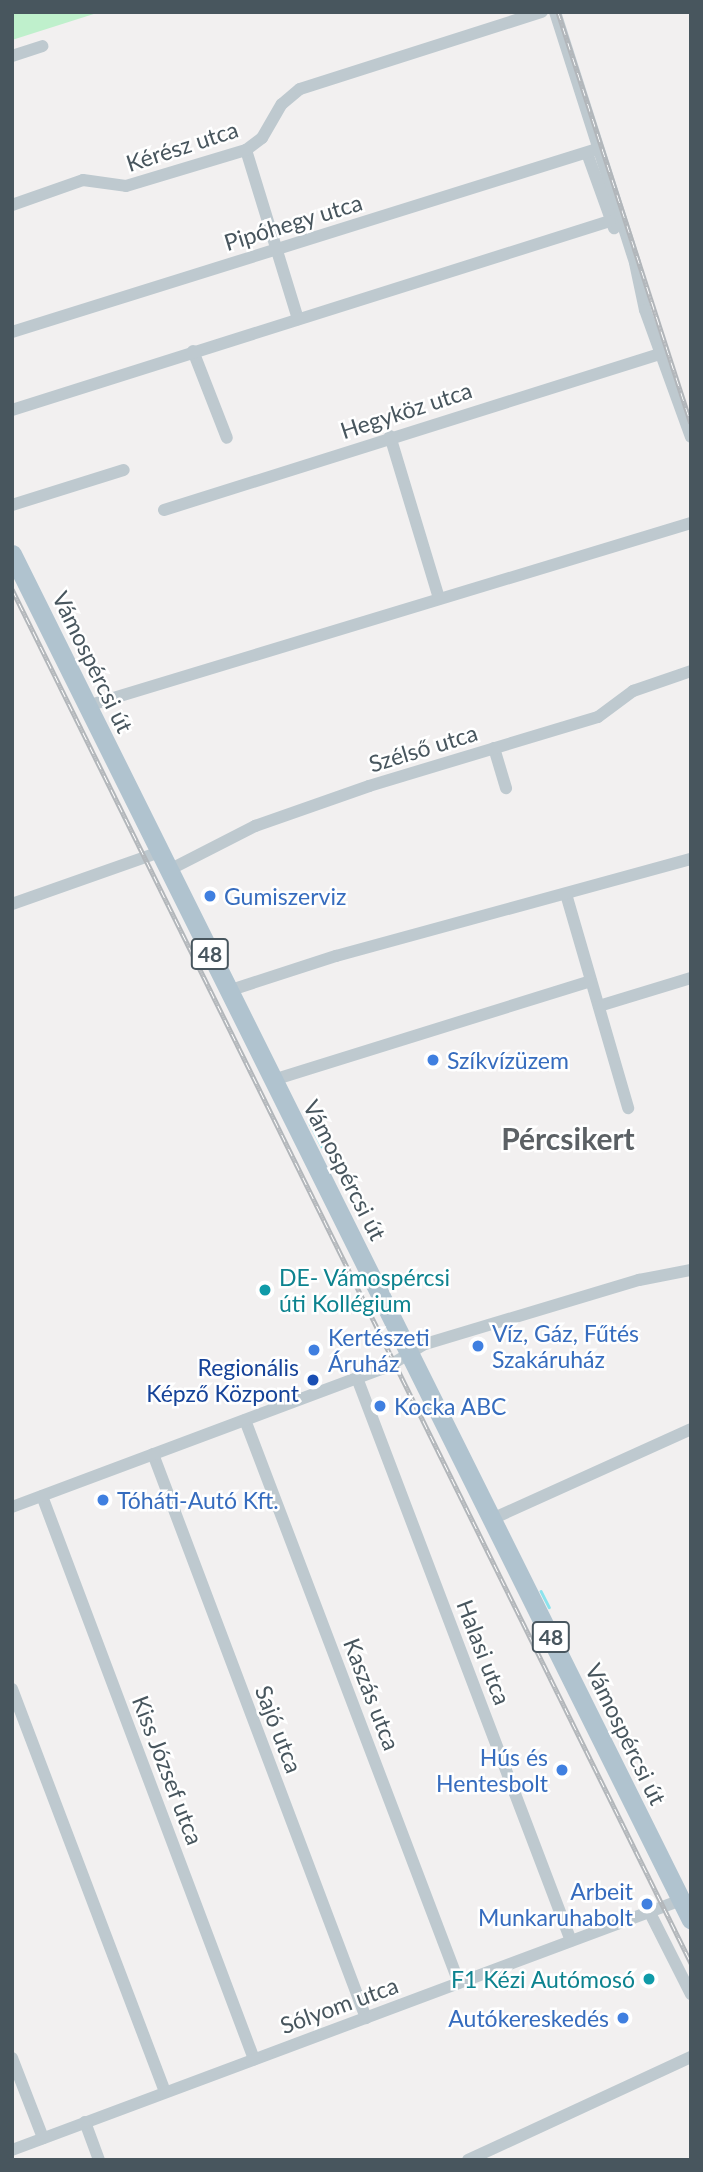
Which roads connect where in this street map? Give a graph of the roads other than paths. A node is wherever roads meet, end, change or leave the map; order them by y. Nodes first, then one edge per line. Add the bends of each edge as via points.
1 (542, 12) edge
2 (555, 12) edge
3 (42, 46) dead end
4 (12, 56) edge
5 (246, 150) junction
6 (592, 151) junction
7 (12, 205) edge
8 (610, 221) junction
9 (628, 241) junction
10 (275, 250) junction
11 (298, 319) junction
12 (12, 332) edge
13 (193, 351) junction
14 (663, 353) junction
15 (12, 410) edge
16 (390, 436) junction
17 (691, 436) edge
18 (227, 438) dead end
19 (124, 470) dead end
20 (12, 505) edge
21 (164, 510) dead end
22 (691, 523) edge
23 (12, 554) edge
24 (439, 598) junction
25 (691, 671) edge
26 (87, 706) junction
27 (494, 748) junction
28 (506, 788) dead end
29 (160, 852) junction
30 (691, 859) edge
31 (169, 870) junction
32 (566, 894) junction
33 (12, 904) edge
34 (691, 978) edge
35 (591, 981) junction
36 (228, 991) junction
37 (598, 1006) junction
38 (272, 1080) junction
39 (628, 1108) dead end
40 (691, 1270) edge
41 (410, 1353) junction
42 (357, 1378) junction
43 (245, 1420) junction
44 (691, 1429) edge
45 (153, 1454) junction
46 (42, 1496) junction
47 (12, 1507) edge
48 (492, 1519) junction
49 (12, 1689) edge
50 (681, 1900) junction
51 (650, 1913) junction
52 (691, 1920) edge
53 (571, 1941) junction
54 (459, 1983) junction
55 (691, 1994) edge
56 (366, 2018) junction
57 (12, 2057) edge
58 (691, 2057) edge
59 (254, 2059) junction
60 (165, 2092) junction
61 (85, 2122) junction
62 (43, 2138) junction
63 (12, 2150) edge
64 (99, 2160) edge
65 (468, 2160) edge

1 - 5 street, Kérész utca via 303,88 282,104 262,138
2 - 6 street
3 - 4 street
5 - 7 street, Kérész utca via 126,186 83,180
5 - 10 street
6 - 8 street
6 - 9 street
6 - 10 street, Pipóhegy utca
8 - 9 street
8 - 11 street
9 - 14 street via 645,310
10 - 11 street
10 - 12 street, Pipóhegy utca
11 - 13 street
13 - 15 street
13 - 18 street
14 - 16 street, Hegyköz utca
14 - 17 street
16 - 21 street, Hegyköz utca
16 - 24 street
19 - 20 street
22 - 24 street
23 - 26 main road, Vámospércsi út / 48
24 - 26 street
25 - 27 street, Szélső utca via 633,691 600,716
26 - 29 main road, Vámospércsi út / 48
27 - 28 street
27 - 31 street, Szélső utca via 255,826
29 - 31 main road, Vámospércsi út / 48
29 - 33 street
30 - 32 street
31 - 36 main road, Vámospércsi út / 48
32 - 35 street
32 - 36 street
34 - 37 street
35 - 37 street
35 - 38 street
36 - 38 main road, Vámospércsi út / 48
37 - 39 street
38 - 41 main road, Vámospércsi út / 48
40 - 41 street via 563,1301 422,1345
41 - 42 street
41 - 48 main road, Vámospércsi út / 48
42 - 43 street
42 - 53 street, Halasi utca
43 - 45 street
43 - 54 street, Kaszás utca
44 - 48 street
45 - 46 street
45 - 56 street, Sajó utca
46 - 47 street
46 - 59 street, Kiss József utca
48 - 50 main road, Vámospércsi út / 48
49 - 60 street
50 - 51 street, Sólyom utca
50 - 52 main road, Vámospércsi út / 48
51 - 53 street, Sólyom utca
51 - 55 street
53 - 54 street, Sólyom utca
54 - 56 street, Sólyom utca
56 - 59 street, Sólyom utca
57 - 62 street
58 - 65 street
59 - 60 street, Sólyom utca
60 - 61 street, Sólyom utca
61 - 62 street, Sólyom utca
61 - 64 street
62 - 63 street, Sólyom utca

